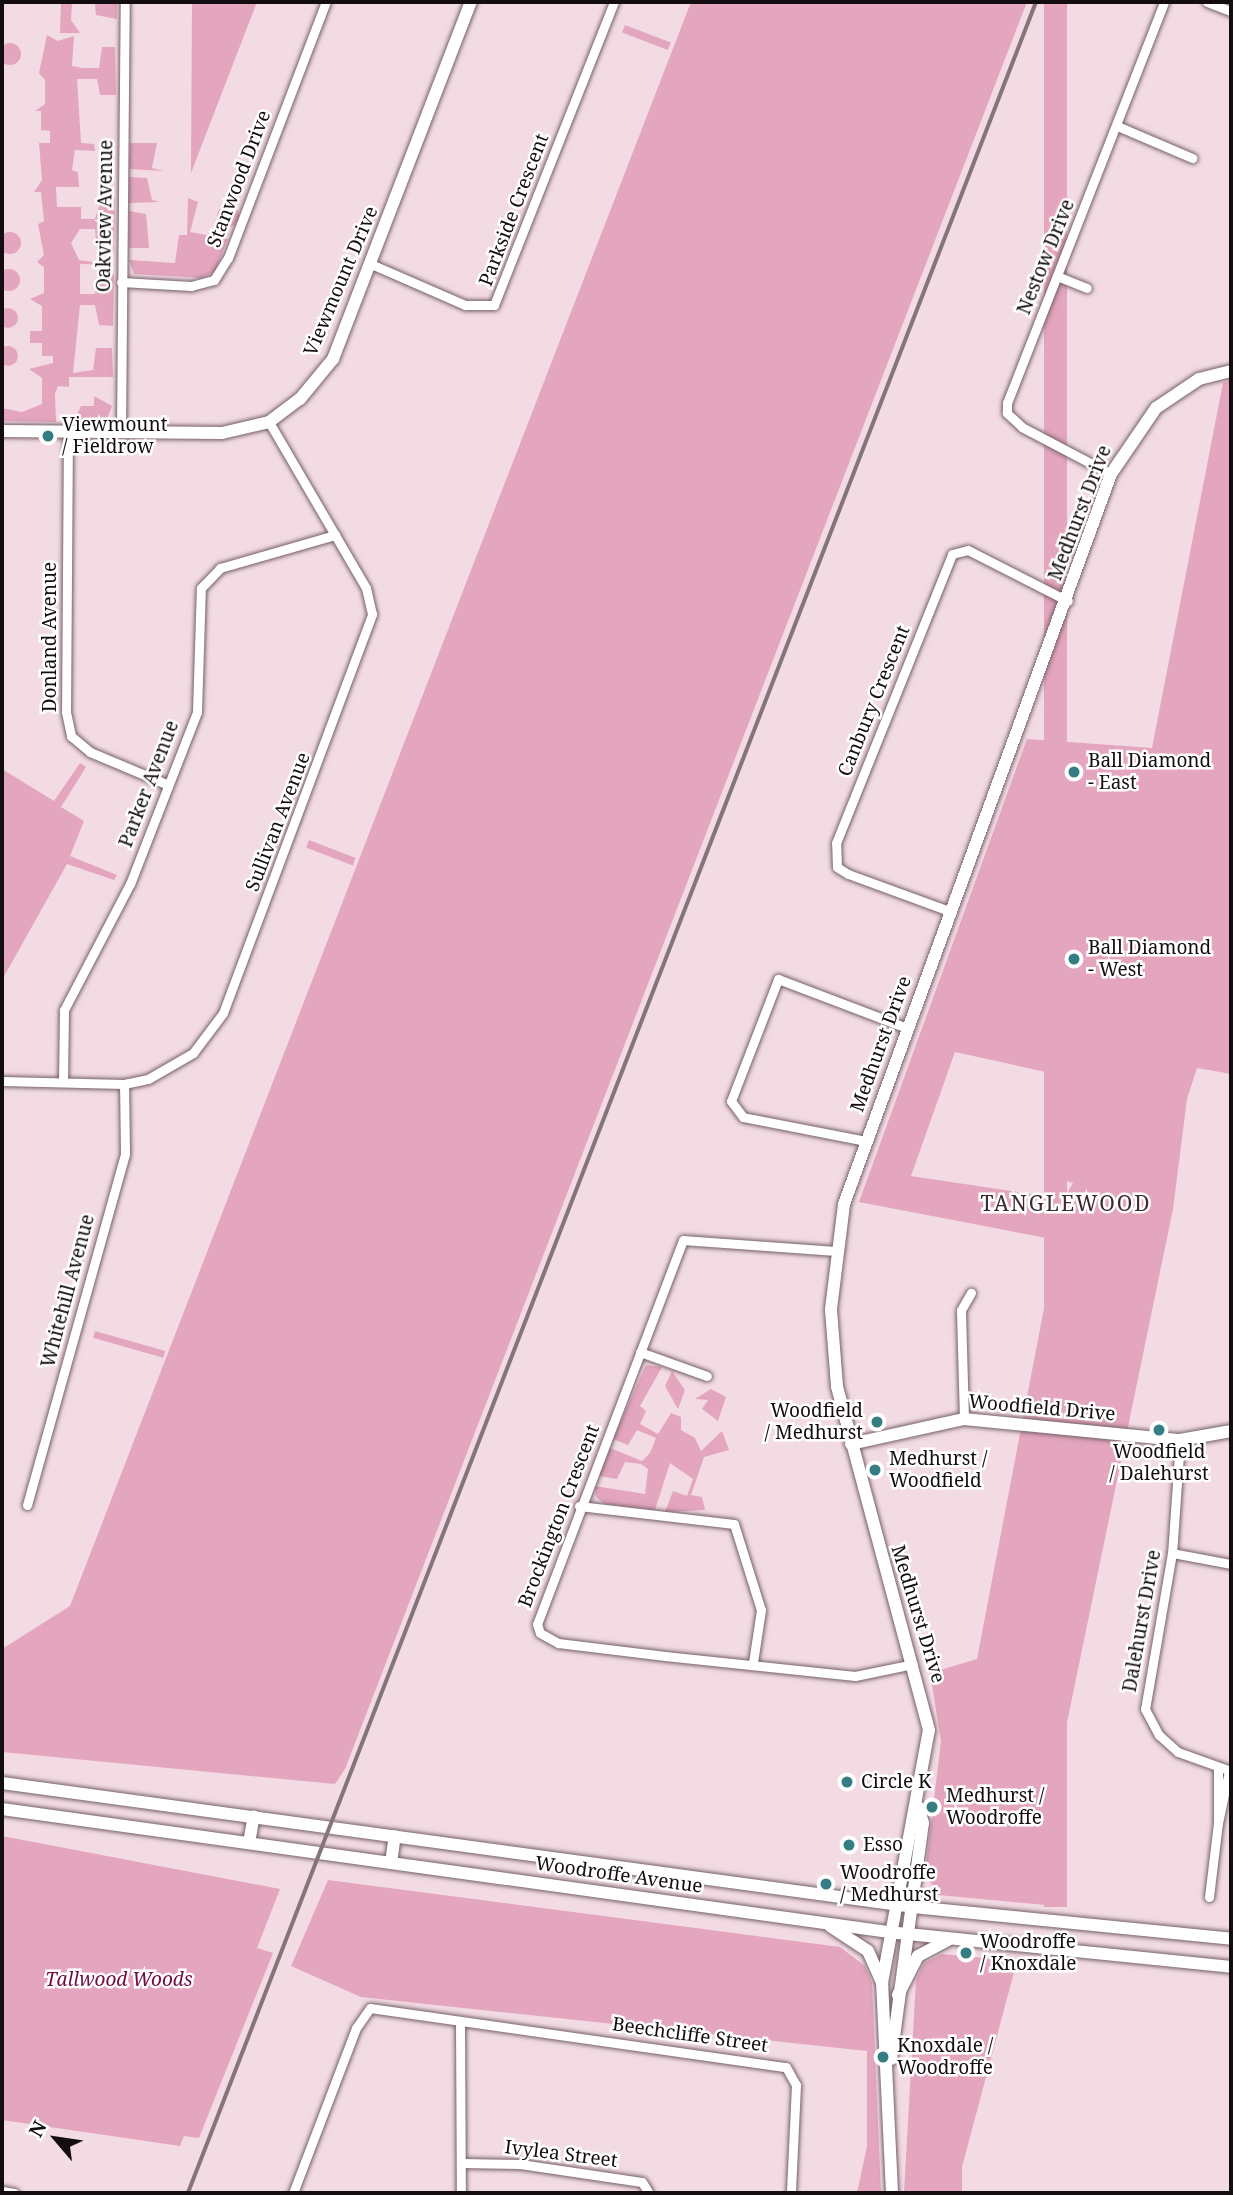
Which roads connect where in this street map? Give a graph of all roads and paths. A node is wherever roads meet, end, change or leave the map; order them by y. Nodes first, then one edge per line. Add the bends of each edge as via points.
1 (125, 2) edge
2 (326, 2) edge
3 (471, 2) edge
4 (614, 2) edge
5 (1164, 2) edge
6 (1207, 2) edge
7 (1231, 11) edge
8 (1117, 126) junction
9 (1192, 158) dead end
10 (371, 264) junction
11 (1056, 276) junction
12 (121, 282) junction
13 (1087, 288) dead end
14 (1231, 371) edge
15 (269, 422) junction
16 (2, 430) edge
17 (68, 430) junction
18 (121, 431) junction
19 (1111, 474) junction
20 (335, 534) junction
21 (1068, 601) junction
22 (166, 783) junction
23 (952, 912) junction
24 (907, 1028) junction
25 (2, 1081) edge
26 (63, 1082) junction
27 (124, 1084) junction
28 (866, 1141) junction
29 (835, 1251) junction
30 (971, 1293) dead end
31 (640, 1352) junction
32 (707, 1376) dead end
33 (964, 1419) junction
34 (1231, 1431) edge
35 (1180, 1440) junction
36 (851, 1444) junction
37 (27, 1505) dead end
38 (579, 1506) junction
39 (1172, 1553) junction
40 (1231, 1564) edge
41 (753, 1662) junction
42 (913, 1664) junction
43 (1218, 1770) junction
44 (1230, 1771) edge
45 (2, 1783) edge
46 (918, 1807) junction
47 (2, 1809) edge
48 (254, 1816) junction
49 (1218, 1823) junction
50 (396, 1836) junction
51 (249, 1843) junction
52 (391, 1863) junction
53 (1209, 1896) dead end
54 (894, 1904) junction
55 (913, 1907) junction
56 (827, 1924) junction
57 (888, 1932) junction
58 (905, 1934) junction
59 (952, 1938) junction
60 (1231, 1939) edge
61 (1231, 1967) edge
62 (882, 1983) junction
63 (898, 1995) junction
64 (460, 2022) junction
65 (889, 2067) junction
66 (461, 2163) junction
67 (2, 2191) edge
68 (14, 2193) edge
69 (293, 2193) edge
70 (461, 2193) edge
71 (649, 2193) edge
72 (791, 2193) edge
73 (892, 2193) edge

1 - 12 street, Oakview Avenue
2 - 12 street, Stanwood Drive via 228,258 214,280 191,286
3 - 10 street, Viewmount Drive
4 - 10 street, Parkside Crescent via 494,305 465,305
5 - 8 street, Nestow Drive
6 - 7 street
8 - 9 street
8 - 11 street, Nestow Drive
10 - 15 street, Viewmount Drive via 332,359 300,399
11 - 13 street
11 - 19 street, Nestow Drive via 1007,413
12 - 18 street, Oakview Avenue
14 - 19 street, Medhurst Drive via 1199,379 1156,408
15 - 18 street, Viewmount Drive via 222,433
15 - 20 street, Sullivan Avenue
16 - 17 street, Viewmount Drive
17 - 18 street, Viewmount Drive
17 - 22 street, Donland Avenue via 66,712 71,736 90,752
19 - 21 street, Medhurst Drive
20 - 22 street, Parker Avenue via 220,568 206,579 200,598 197,712
20 - 27 street, Sullivan Avenue via 366,588 372,614 368,638 211,1035 173,1069
21 - 23 street, Medhurst Drive
21 - 23 street, Canbury Crescent via 968,550 952,554 836,843 837,867 848,874
22 - 26 street, Parker Avenue via 130,884 64,1010
23 - 24 street, Medhurst Drive
24 - 28 street, Medhurst Drive
24 - 28 street via 778,979 732,1101 743,1116
25 - 26 street, Sullivan Avenue
26 - 27 street, Sullivan Avenue
27 - 37 street, Whitehill Avenue via 125,1153
28 - 29 street, Medhurst Drive
29 - 31 street, Brockington Crescent via 683,1240
29 - 36 street, Medhurst Drive via 834,1362
30 - 33 street via 961,1310
31 - 32 street
31 - 38 street, Brockington Crescent
33 - 35 street, Woodfield Drive
33 - 36 street, Woodfield Drive
34 - 35 street, Woodfield Drive
35 - 39 street, Dalehurst Drive
36 - 42 street, Medhurst Drive
38 - 41 street via 734,1524 761,1610
38 - 41 street, Brockington Crescent via 537,1614 545,1638
39 - 40 street
39 - 43 street, Dalehurst Drive via 1145,1709 1159,1735 1178,1752
41 - 42 street, Brockington Crescent via 855,1676
42 - 46 street, Medhurst Drive via 929,1730
43 - 44 street, Dalehurst Drive
43 - 49 street, Dalehurst Drive
44 - 49 street, Dalehurst Drive
45 - 48 street, Woodroffe Avenue
46 - 54 street, Medhurst Drive
46 - 55 street, Medhurst Drive via 923,1823
47 - 51 street, Woodroffe Avenue
48 - 50 street, Woodroffe Avenue
48 - 51 street
49 - 53 street, Dalehurst Drive
50 - 52 street
50 - 54 street, Woodroffe Avenue
51 - 52 street, Woodroffe Avenue
52 - 56 street, Woodroffe Avenue
54 - 55 street, Woodroffe Avenue
54 - 57 street, Medhurst Drive
55 - 58 street, Medhurst Drive
55 - 60 street, Woodroffe Avenue
56 - 57 street, Woodroffe Avenue
56 - 62 street via 868,1951
57 - 58 street, Woodroffe Avenue
57 - 62 street, Medhurst Drive
58 - 59 street, Woodroffe Avenue
58 - 63 street, Medhurst Drive
59 - 61 street, Woodroffe Avenue
59 - 63 street via 918,1956
62 - 65 street
63 - 65 street, Medhurst Drive
64 - 66 street
64 - 69 street via 370,2008 356,2028
64 - 72 street, Beechcliffe Street via 786,2067 796,2085
65 - 73 street
66 - 70 street
66 - 71 street, Ivylea Street via 520,2164 642,2182
67 - 68 street

